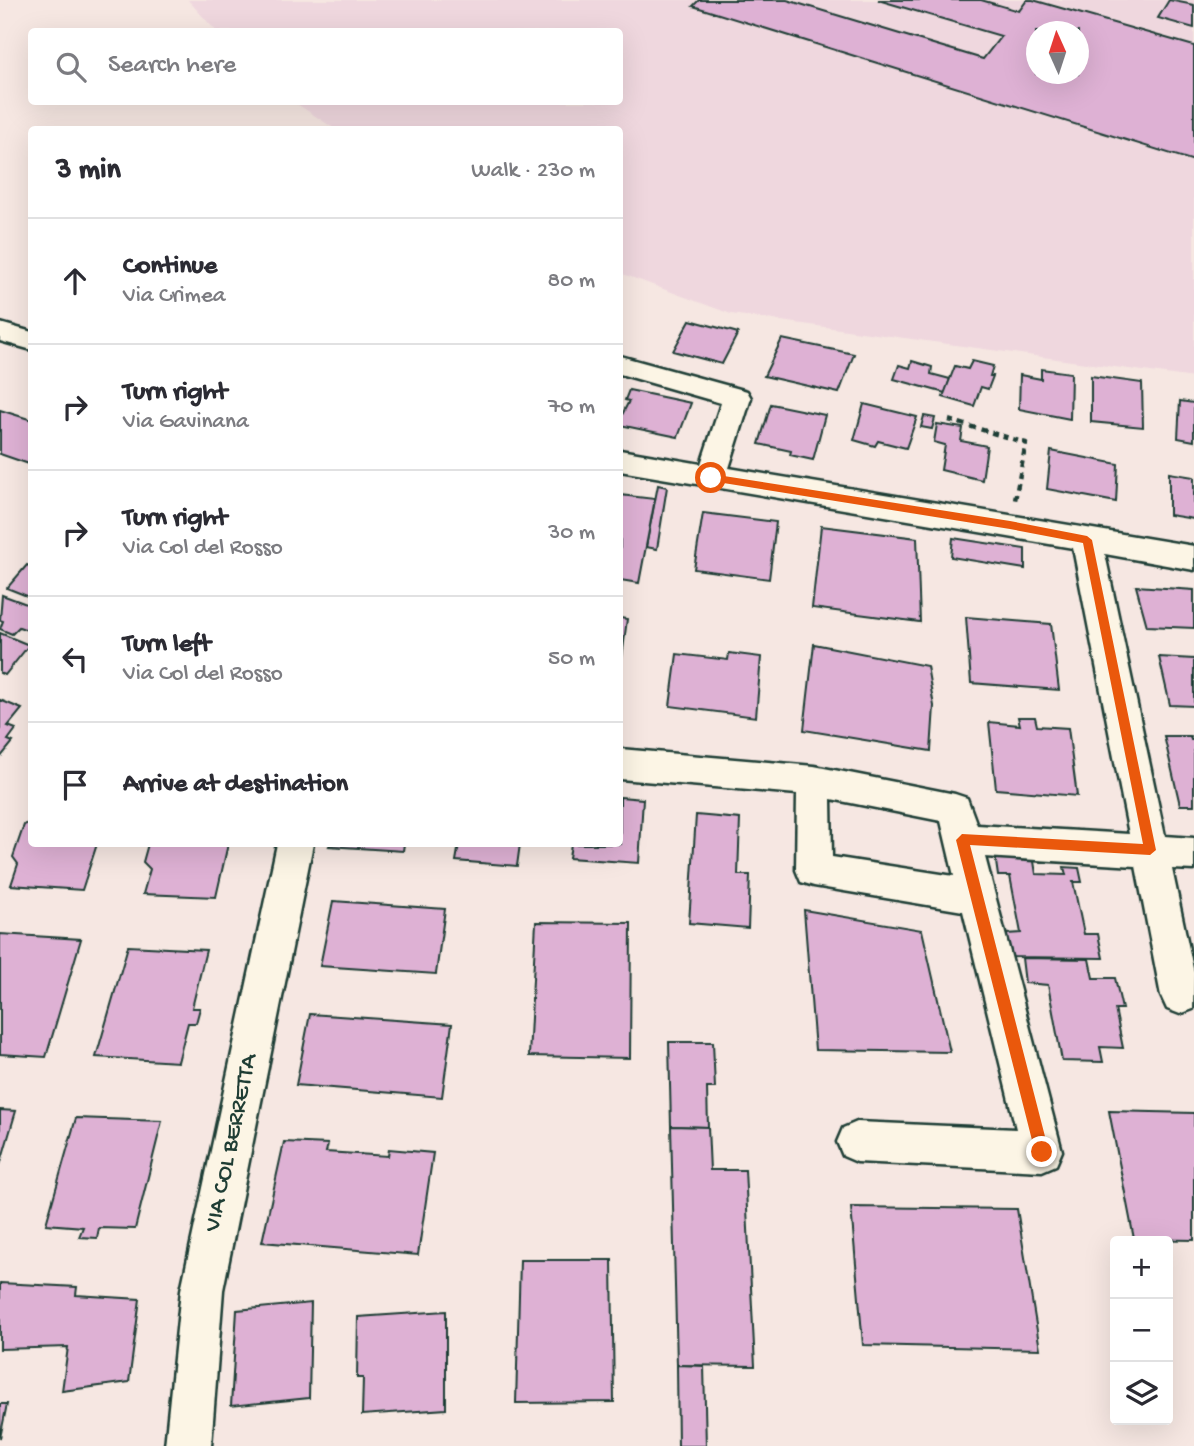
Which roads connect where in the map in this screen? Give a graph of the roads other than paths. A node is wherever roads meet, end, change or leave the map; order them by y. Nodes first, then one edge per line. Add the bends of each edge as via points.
1 (0, 332) edge
2 (28, 340) edge
3 (623, 366) edge
4 (623, 462) edge
5 (711, 478) junction
6 (1087, 540) junction
7 (1194, 558) edge
8 (623, 764) edge
9 (814, 781) junction
10 (962, 840) junction
11 (294, 847) edge
12 (1150, 850) junction
13 (1194, 854) edge
14 (976, 896) junction
15 (1180, 996) dead end
16 (857, 1142) dead end
17 (188, 1446) edge

1 - 2 street
3 - 5 street via 737,398
4 - 5 street
5 - 6 street
6 - 7 street
6 - 12 street
8 - 9 street
9 - 10 street via 955,809
9 - 14 street via 814,870
10 - 12 street
10 - 14 street
11 - 17 street, VIA COL BERRETTA via 202,1290
12 - 13 street
12 - 15 street
14 - 16 street via 1042,1152

